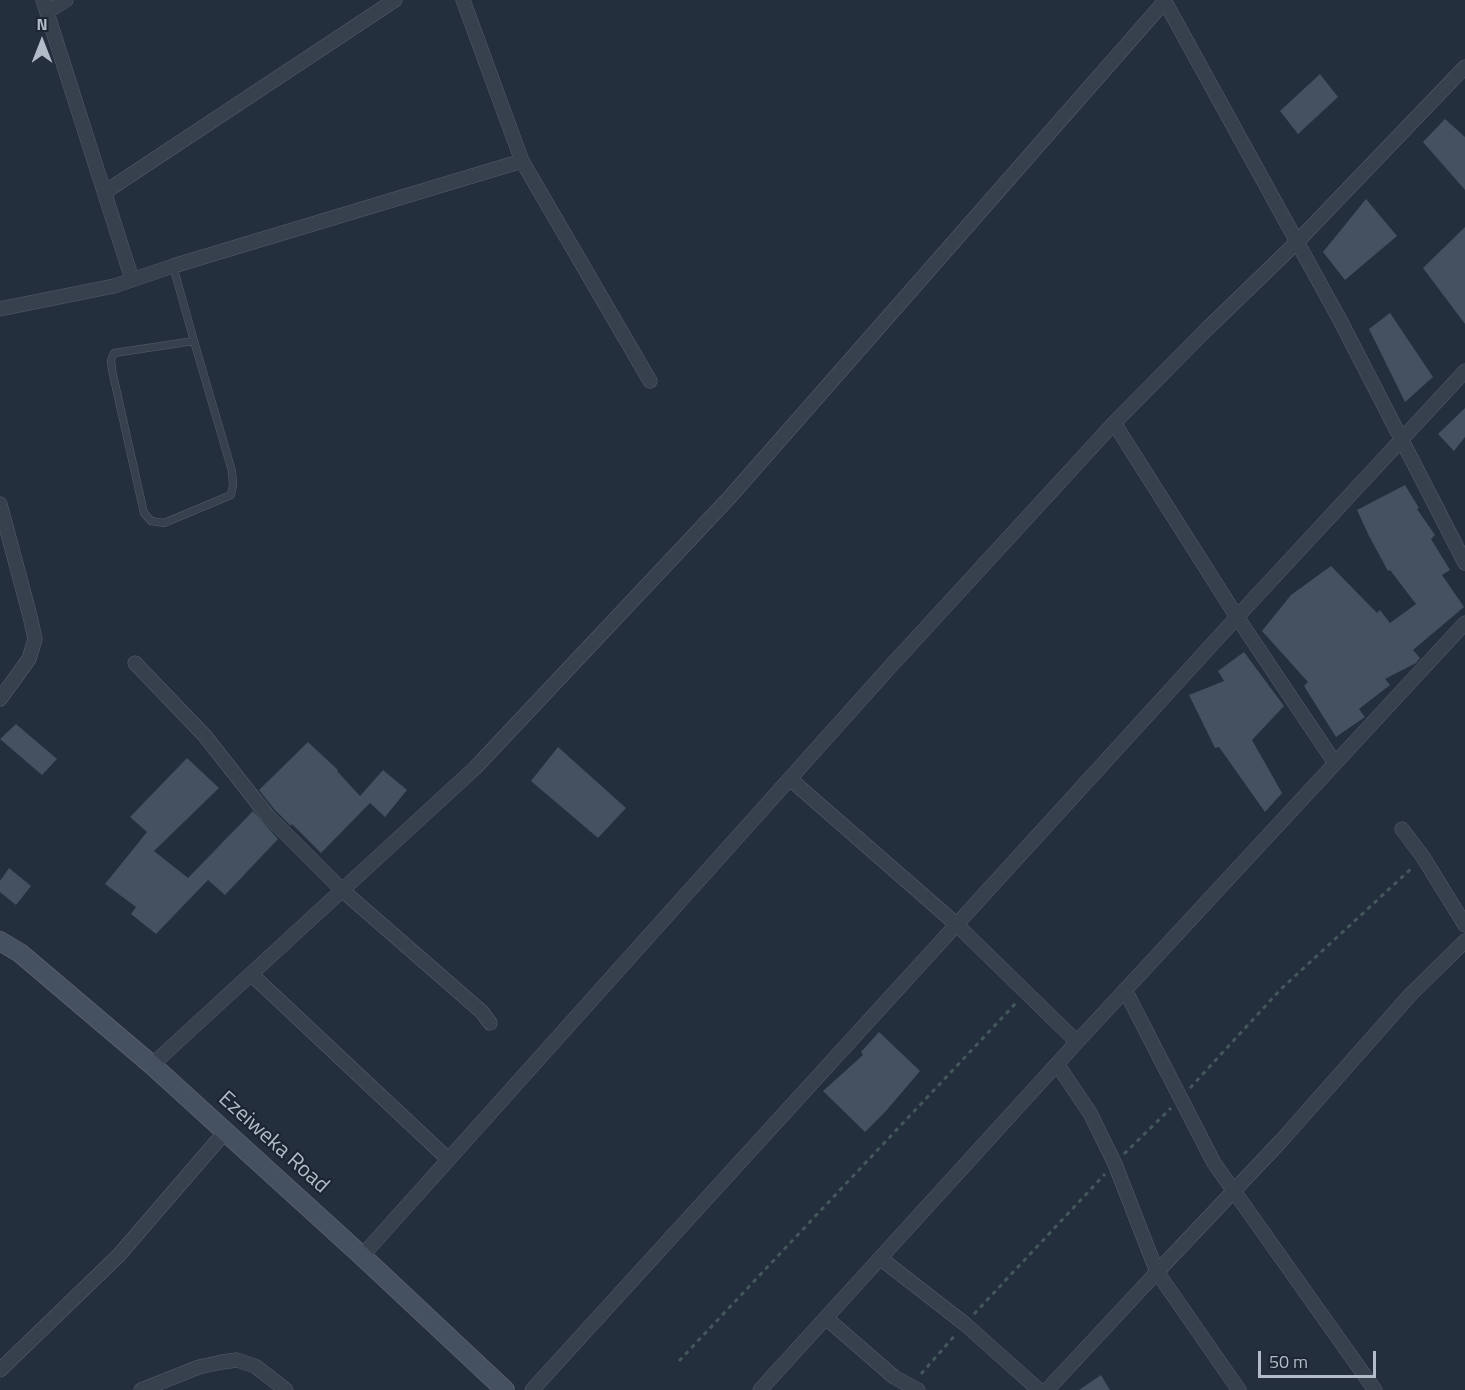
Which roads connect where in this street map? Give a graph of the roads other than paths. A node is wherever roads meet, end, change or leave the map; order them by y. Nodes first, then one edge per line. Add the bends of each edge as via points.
1 (66, 0) edge
2 (395, 0) edge
3 (462, 0) edge
4 (1164, 0) edge
5 (45, 6) edge
6 (1465, 67) edge
7 (522, 161) junction
8 (105, 192) junction
9 (1297, 242) junction
10 (173, 266) junction
11 (132, 279) junction
12 (0, 309) edge
13 (194, 341) junction
14 (1465, 371) edge
15 (650, 381) dead end
16 (1114, 423) junction
17 (1401, 441) junction
18 (0, 504) edge
19 (1465, 563) edge
20 (1237, 616) junction
21 (1465, 623) edge
22 (135, 663) dead end
23 (0, 699) edge
24 (1335, 763) junction
25 (790, 779) junction
26 (1402, 829) dead end
27 (342, 890) junction
28 (956, 924) junction
29 (1465, 925) edge
30 (0, 941) edge
31 (1465, 941) edge
32 (251, 974) junction
33 (1125, 990) junction
34 (490, 1023) dead end
35 (1077, 1042) junction
36 (1057, 1064) junction
37 (152, 1065) junction
38 (225, 1132) junction
39 (448, 1159) junction
40 (1234, 1190) junction
41 (362, 1256) junction
42 (880, 1258) junction
43 (1157, 1272) junction
44 (826, 1318) junction
45 (0, 1370) edge
46 (914, 1388) edge
47 (141, 1390) edge
48 (286, 1390) edge
49 (505, 1390) edge
50 (532, 1390) edge
51 (762, 1390) edge
52 (1039, 1390) edge
53 (1047, 1390) edge
54 (1239, 1390) edge
55 (1375, 1390) edge

1 - 5 street
2 - 8 street
3 - 7 street
4 - 9 street
4 - 27 street via 730,497 475,768
5 - 8 street
6 - 9 street
7 - 10 street
7 - 15 street
8 - 11 street
9 - 16 street
9 - 17 street
10 - 11 street
10 - 13 lane
11 - 12 street
13 - 13 lane via 232,471 231,495 164,523 151,521 144,513 111,360 114,353
14 - 17 street
16 - 20 street
16 - 25 street
17 - 19 street
17 - 20 street
18 - 23 street via 35,639 29,659
20 - 24 street
20 - 28 street
21 - 24 street
22 - 27 street via 205,736 267,816
24 - 33 street
25 - 28 street
25 - 39 street
26 - 29 street
27 - 32 street
27 - 34 street via 483,1012
28 - 35 street
28 - 50 street
30 - 37 main road, Ezeiweka Road via 20,952
31 - 40 street
32 - 37 street
32 - 39 street
33 - 35 street
33 - 40 street via 1214,1163
35 - 36 street
36 - 42 street
36 - 43 street via 1090,1113 1115,1164
37 - 38 main road, Ezeiweka Road
38 - 41 main road, Ezeiweka Road
38 - 45 street via 119,1255
39 - 41 street
40 - 43 street
40 - 55 street
41 - 49 main road, Ezeiweka Road
42 - 44 street
42 - 52 street via 965,1324
43 - 53 street
43 - 54 street
44 - 46 street via 894,1377
44 - 51 street
47 - 48 street via 199,1367 237,1360 255,1366

